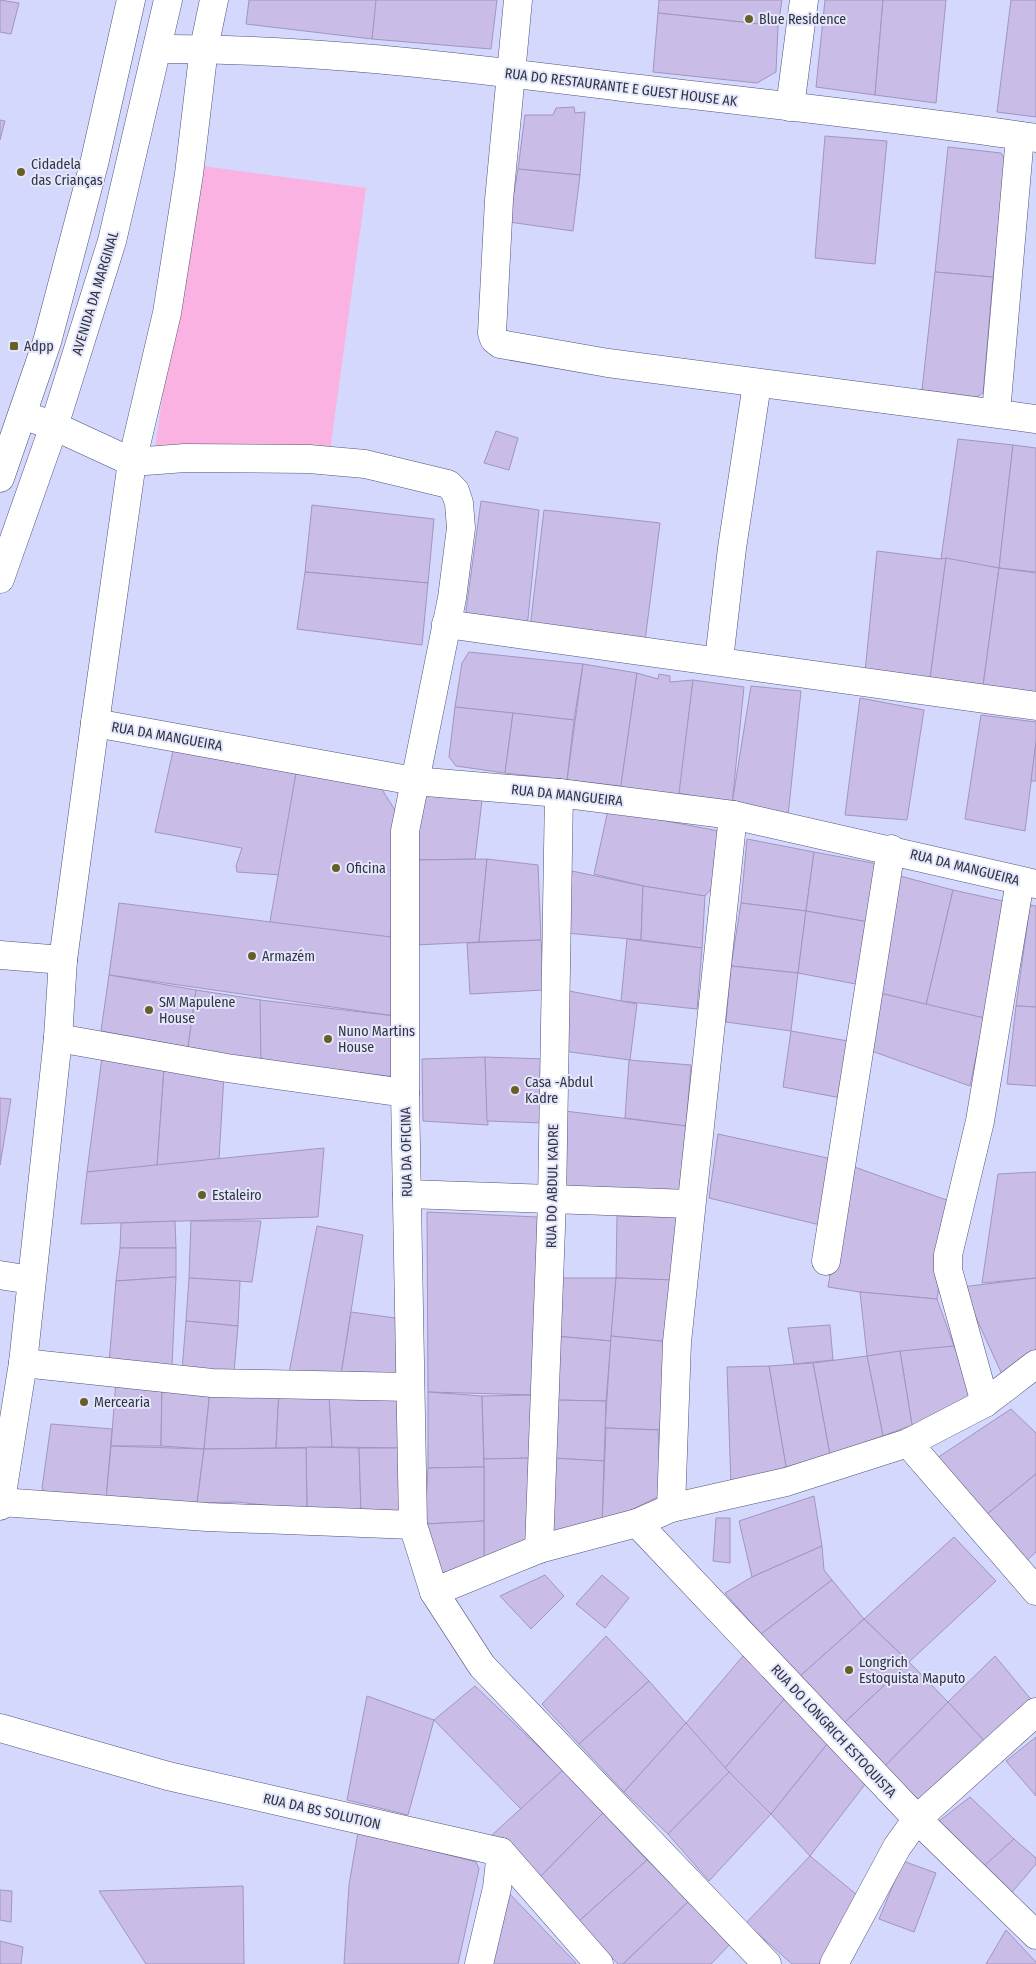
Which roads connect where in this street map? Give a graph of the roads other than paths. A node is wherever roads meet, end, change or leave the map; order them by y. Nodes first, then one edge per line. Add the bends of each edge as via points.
1 (131, 0) edge
2 (168, 0) edge
3 (214, 0) edge
4 (518, 0) edge
5 (804, 0) edge
6 (204, 48) junction
7 (158, 49) junction
8 (512, 73) junction
9 (790, 107) junction
10 (1028, 137) edge
11 (757, 384) junction
12 (996, 413) junction
13 (23, 415) junction
14 (1036, 419) edge
15 (54, 426) junction
16 (132, 462) junction
17 (0, 478) edge
18 (0, 579) edge
19 (446, 624) junction
20 (720, 660) junction
21 (1036, 706) edge
22 (95, 723) junction
23 (414, 781) junction
24 (559, 793) junction
25 (733, 815) junction
26 (891, 849) junction
27 (1028, 883) edge
28 (0, 955) edge
29 (63, 960) junction
30 (58, 1038) junction
31 (405, 1093) junction
32 (407, 1194) junction
33 (552, 1201) junction
34 (691, 1204) junction
35 (826, 1261) dead end
36 (0, 1275) edge
37 (31, 1280) junction
38 (23, 1363) junction
39 (1036, 1364) edge
40 (410, 1387) junction
41 (985, 1403) junction
42 (908, 1443) junction
43 (1, 1502) edge
44 (0, 1506) edge
45 (671, 1508) junction
46 (637, 1523) junction
47 (413, 1525) junction
48 (539, 1549) junction
49 (1036, 1591) edge
50 (434, 1592) junction
51 (1036, 1712) edge
52 (0, 1728) edge
53 (917, 1820) junction
54 (502, 1852) junction
55 (1036, 1935) edge
56 (478, 1964) edge
57 (599, 1964) edge
58 (767, 1964) edge
59 (834, 1964) edge

1 - 13 street via 89,182 47,342
2 - 7 street, AVENIDA DA MARGINAL
3 - 6 street
4 - 8 street
5 - 9 street
6 - 7 street, RUA DO RESTAURANTE E GUEST HOUSE AK
6 - 8 street, RUA DO RESTAURANTE E GUEST HOUSE AK via 356,56
6 - 16 street via 189,174 167,312
7 - 15 street, AVENIDA DA MARGINAL via 112,241
8 - 9 street, RUA DO RESTAURANTE E GUEST HOUSE AK
8 - 11 street via 499,200 494,339 500,344 608,363
9 - 10 street, RUA DO RESTAURANTE E GUEST HOUSE AK
10 - 12 street
11 - 12 street
11 - 20 street via 732,548
12 - 14 street
13 - 15 street
13 - 17 street
15 - 16 street
15 - 18 street, AVENIDA DA MARGINAL
16 - 19 street, RUA DA OFICINA via 185,458 309,459 365,464 448,484 455,491 461,515
16 - 22 street
19 - 20 street
19 - 23 street, RUA DA OFICINA
20 - 21 street
22 - 23 street, RUA DA MANGUEIRA
22 - 29 street
23 - 24 street, RUA DA MANGUEIRA
23 - 31 street, RUA DA OFICINA via 405,831
24 - 25 street, RUA DA MANGUEIRA
24 - 33 street, RUA DO ABDUL KADRE
25 - 26 street, RUA DA MANGUEIRA
25 - 34 street
26 - 27 street, RUA DA MANGUEIRA
26 - 35 street
27 - 41 street via 980,1121 948,1255 948,1270
28 - 29 street
29 - 30 street
30 - 31 street via 227,1068
30 - 37 street
31 - 32 street, RUA DA OFICINA
32 - 33 street
32 - 40 street, RUA DA OFICINA
33 - 34 street
33 - 48 street, RUA DO ABDUL KADRE
34 - 45 street via 677,1342
36 - 37 street
37 - 38 street
38 - 40 street via 212,1383
38 - 43 street
39 - 41 street
40 - 47 street, RUA DA OFICINA
41 - 42 street
42 - 45 street via 786,1482
42 - 49 street
43 - 44 street
43 - 47 street via 207,1517
45 - 46 street
46 - 48 street
46 - 53 street, RUA DO LONGRICH ESTOQUISTA
47 - 50 street, RUA DA OFICINA
48 - 50 street
50 - 58 street, RUA DA OFICINA via 482,1666
51 - 53 street
52 - 54 street, RUA DA BS SOLUTION via 168,1776
53 - 55 street, RUA DO LONGRICH ESTOQUISTA
53 - 59 street via 897,1847
54 - 56 street via 497,1888
54 - 57 street

